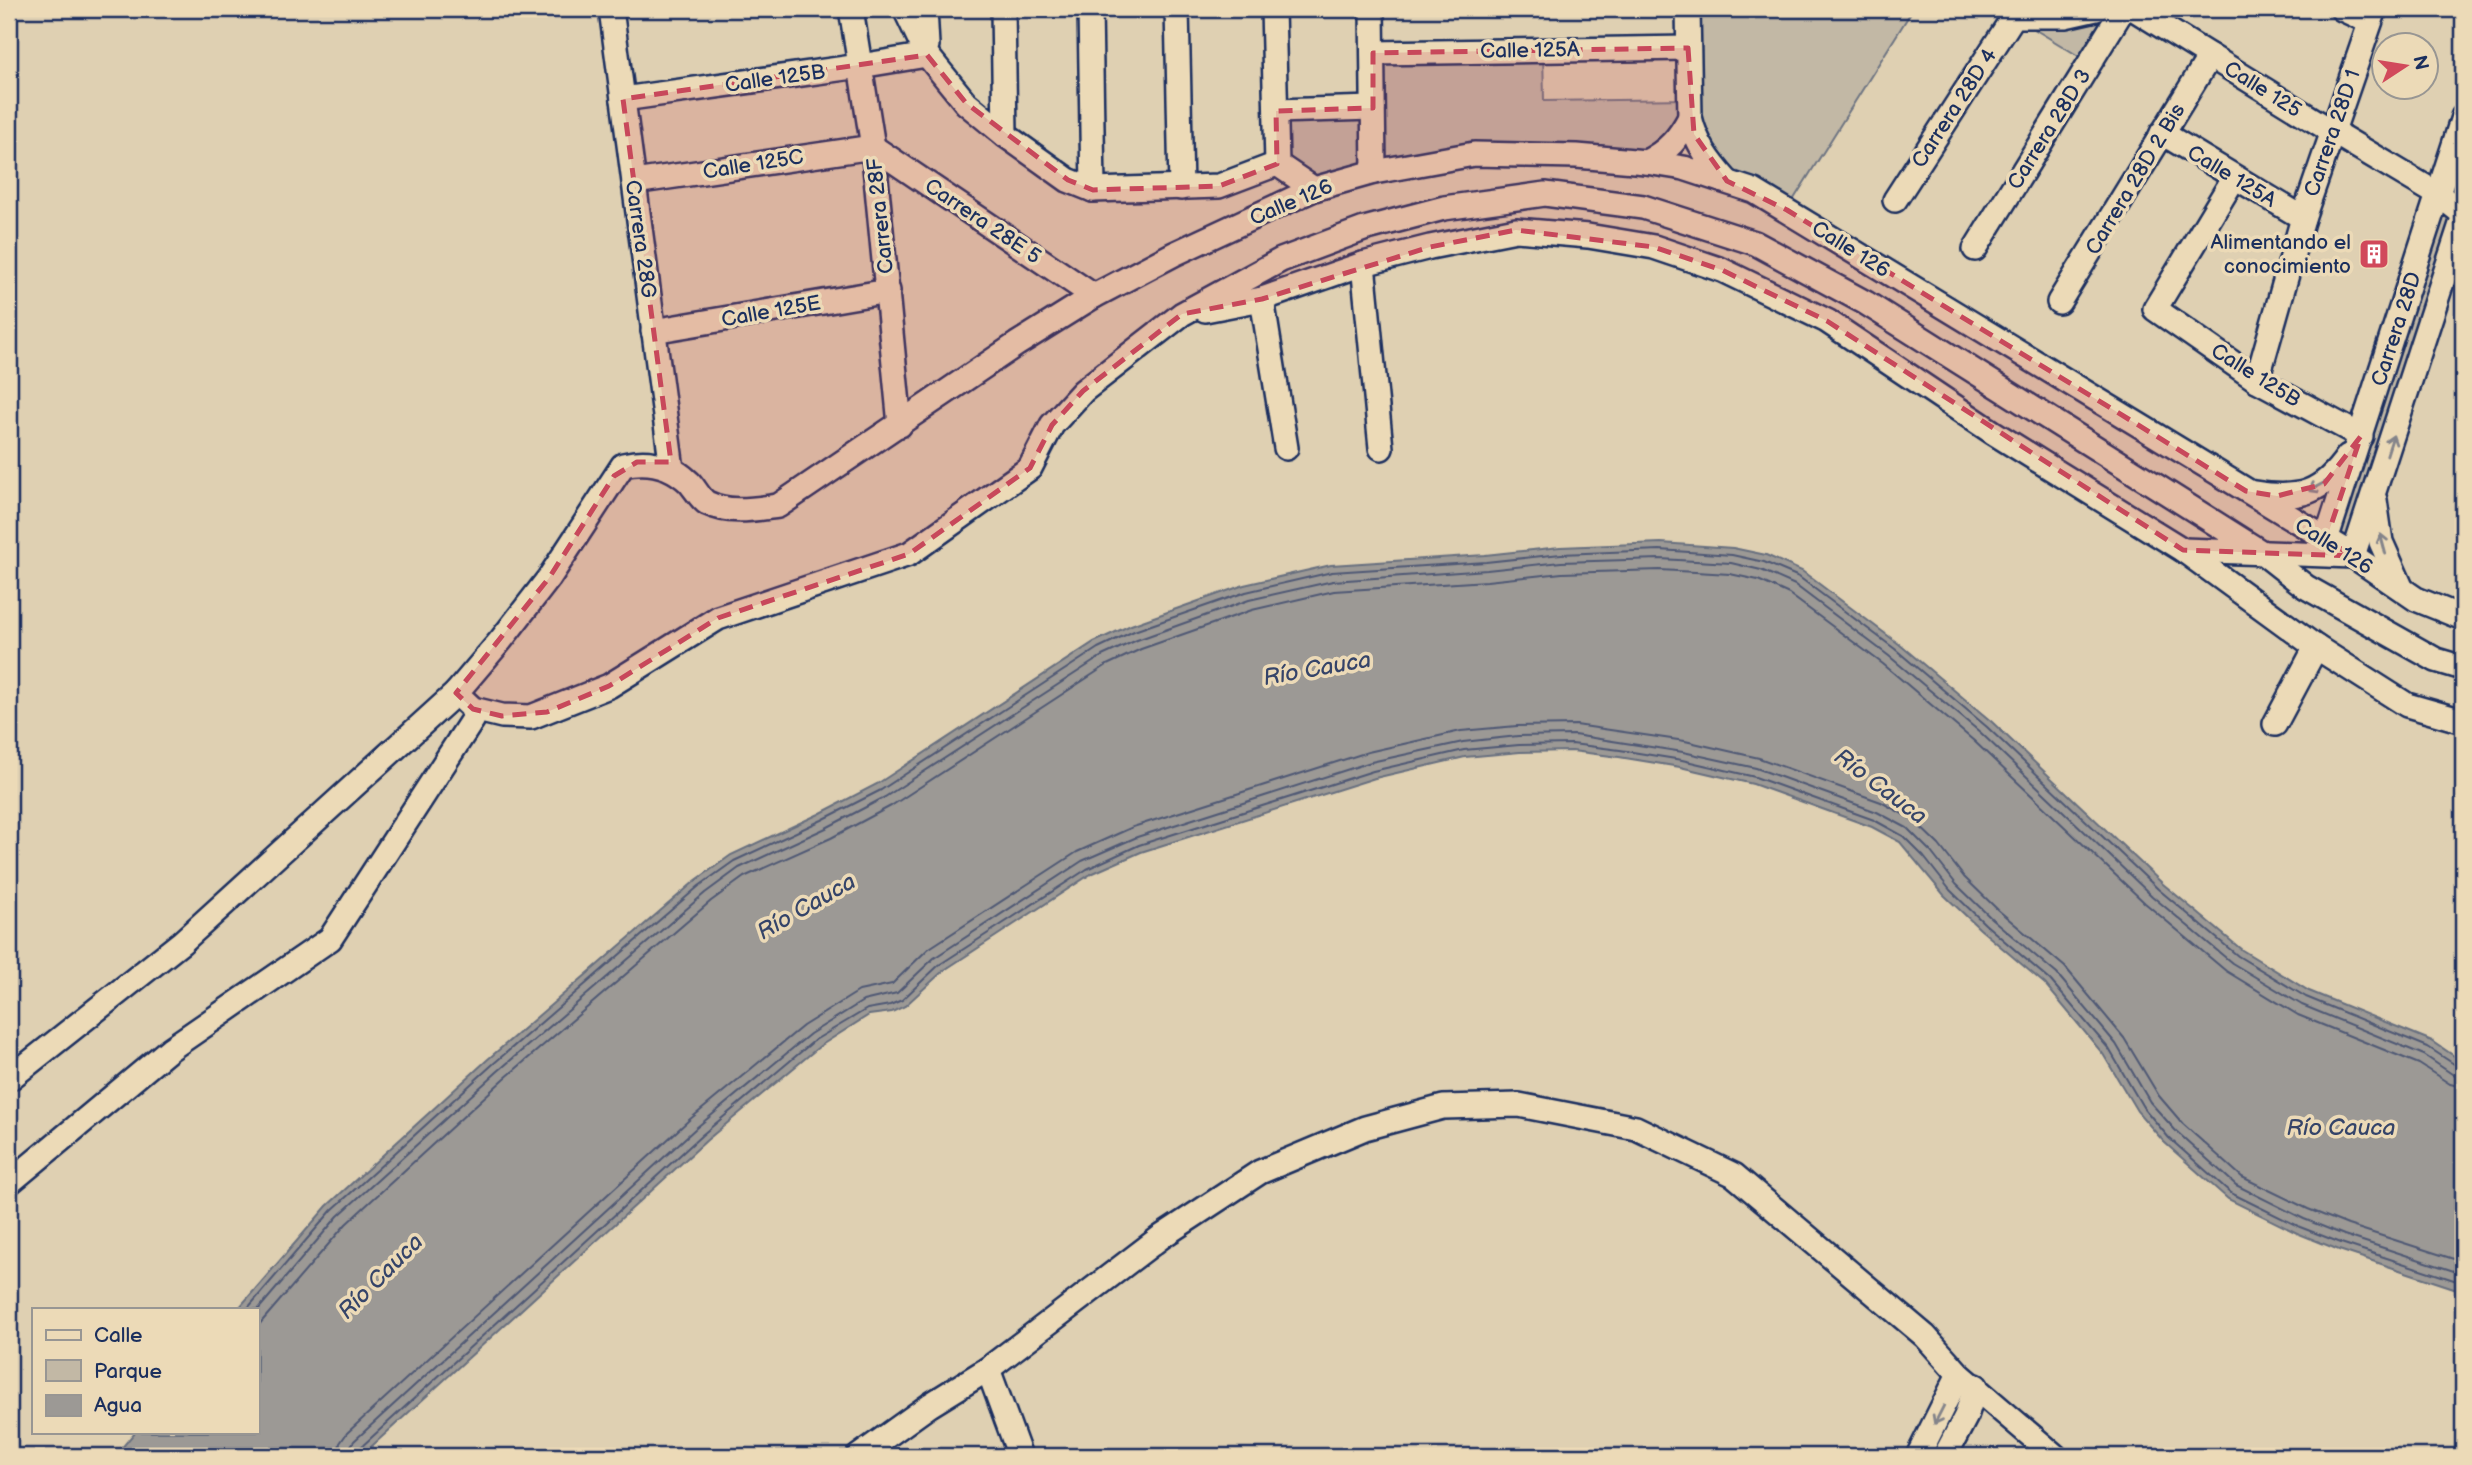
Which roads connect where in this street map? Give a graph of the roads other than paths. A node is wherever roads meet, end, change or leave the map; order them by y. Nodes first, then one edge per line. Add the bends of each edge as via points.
1 (611, 9) edge
2 (851, 9) edge
3 (905, 9) edge
4 (925, 9) edge
5 (1003, 9) edge
6 (1090, 9) edge
7 (1177, 9) edge
8 (1273, 9) edge
9 (1372, 9) edge
10 (1688, 9) edge
11 (2096, 9) edge
12 (2123, 9) edge
13 (2134, 9) edge
14 (2342, 9) edge
15 (2372, 15) edge
16 (2168, 18) edge
17 (1688, 48) junction
18 (1373, 53) junction
19 (927, 55) junction
20 (2210, 56) junction
21 (860, 66) junction
22 (623, 99) junction
23 (1373, 108) junction
24 (1276, 111) junction
25 (1689, 117) junction
26 (2463, 117) edge
27 (2333, 132) junction
28 (2162, 134) junction
29 (1005, 135) junction
30 (873, 146) junction
31 (1646, 162) junction
32 (1277, 164) junction
33 (1374, 172) junction
34 (2234, 178) junction
35 (1727, 181) junction
36 (634, 182) junction
37 (1181, 188) junction
38 (1314, 189) junction
39 (1093, 190) junction
40 (2440, 195) junction
41 (1895, 200) dead end
42 (2463, 216) edge
43 (2303, 218) junction
44 (1975, 249) dead end
45 (1363, 264) junction
46 (888, 291) junction
47 (1094, 296) junction
48 (1262, 299) junction
49 (2059, 302) dead end
50 (1182, 314) junction
51 (653, 331) junction
52 (2257, 380) junction
53 (900, 425) junction
54 (2361, 436) junction
55 (1286, 448) dead end
56 (1381, 448) dead end
57 (672, 469) junction
58 (2246, 491) junction
59 (2374, 495) junction
60 (2326, 540) junction
61 (2183, 550) junction
62 (2264, 554) junction
63 (2353, 556) junction
64 (2402, 590) junction
65 (2463, 615) edge
66 (2316, 647) junction
67 (2463, 668) edge
68 (456, 693) junction
69 (473, 709) junction
70 (2463, 721) edge
71 (2275, 724) dead end
72 (9, 1079) edge
73 (9, 1183) edge
74 (988, 1368) junction
75 (1967, 1380) junction
76 (859, 1456) edge
77 (1020, 1456) edge
78 (1918, 1456) edge
79 (1945, 1456) edge
80 (2055, 1456) edge

1 - 22 street, Carrera 28G
2 - 21 street, Carrera 28F
3 - 19 street
4 - 19 street
5 - 29 street
6 - 39 street
7 - 37 street
8 - 24 street
9 - 18 street
10 - 17 street
11 - 41 street, Carrera 28D 4 via 2065,16 2014,16
12 - 44 street, Carrera 28D 3
13 - 16 street, Calle 125
14 - 15 street
15 - 27 street, Carrera 28D 1
16 - 20 street, Calle 125
17 - 18 street, Calle 125A
17 - 25 street
18 - 23 street
19 - 21 street, Calle 125B
19 - 29 street via 966,103
20 - 27 street, Calle 125
20 - 28 street, Carrera 28D 2 Bis
21 - 22 street, Calle 125B
21 - 30 street, Carrera 28F
22 - 36 street, Carrera 28G
23 - 24 street
23 - 33 street
24 - 32 street
25 - 31 street via 1673,144
25 - 35 street via 1702,151
26 - 40 street, Carrera 28D
27 - 40 street, Calle 125
27 - 43 street, Carrera 28D 1
28 - 34 street, Calle 125A
28 - 49 street, Carrera 28D 2 Bis
29 - 39 street via 1068,180
30 - 36 street, Calle 125C
30 - 46 street, Carrera 28F
30 - 47 street, Carrera 28E 5
31 - 33 street, Calle 126 via 1475,154
31 - 35 street, Calle 126
32 - 37 street via 1219,186
32 - 38 street
33 - 38 street, Calle 126
34 - 43 street, Calle 125A
34 - 52 street, Calle 125B via 2155,309
35 - 58 street, Calle 126 via 1787,210
36 - 51 street, Carrera 28G
37 - 39 street
38 - 47 street, Calle 126
40 - 42 street, Calle 125
40 - 54 street, Carrera 28D
59 -> 42 street, Carrera 28D
43 - 52 street, Carrera 28D 1
45 - 48 street
45 - 56 street
45 - 61 street via 1516,230 1654,247 1722,270 1827,321 1994,433
46 - 51 street, Calle 125E
46 - 53 street, Carrera 28F
47 - 53 street, Calle 126
48 - 50 street
48 - 55 street
50 - 62 street via 1281,260 1364,229 1444,208 1545,194 1643,207 1755,243 1866,303
50 - 69 street via 1083,391 1052,425 1030,468 909,554 718,618 609,686 547,712 531,717 502,716
51 - 57 street, Carrera 28G
52 - 54 street, Calle 125B
53 - 57 street, Calle 126 via 778,506 737,511 706,502
54 -> 58 street via 2324,484 2277,496
54 - 60 street, Carrera 28D
57 - 68 street via 654,462 623,465 549,578
58 - 60 street, Calle 126
59 - 63 street, Carrera 28D
64 -> 59 street via 2382,542
60 - 63 street, Calle 126
61 - 62 street
61 - 66 street
62 - 63 street
62 - 67 street via 2306,587 2436,660
63 - 64 street, Calle 126
64 - 65 street, Calle 126
66 - 70 street via 2407,705
66 - 71 street
68 - 69 street
68 - 72 street via 182,942
69 - 73 street via 473,719 330,939 170,1049
74 - 75 street via 1161,1237 1260,1172 1365,1128 1443,1107 1519,1105 1636,1128 1734,1175 1925,1336
74 - 76 street
74 - 77 street
75 -> 78 street
75 - 79 street via 1966,1416
75 - 80 street

